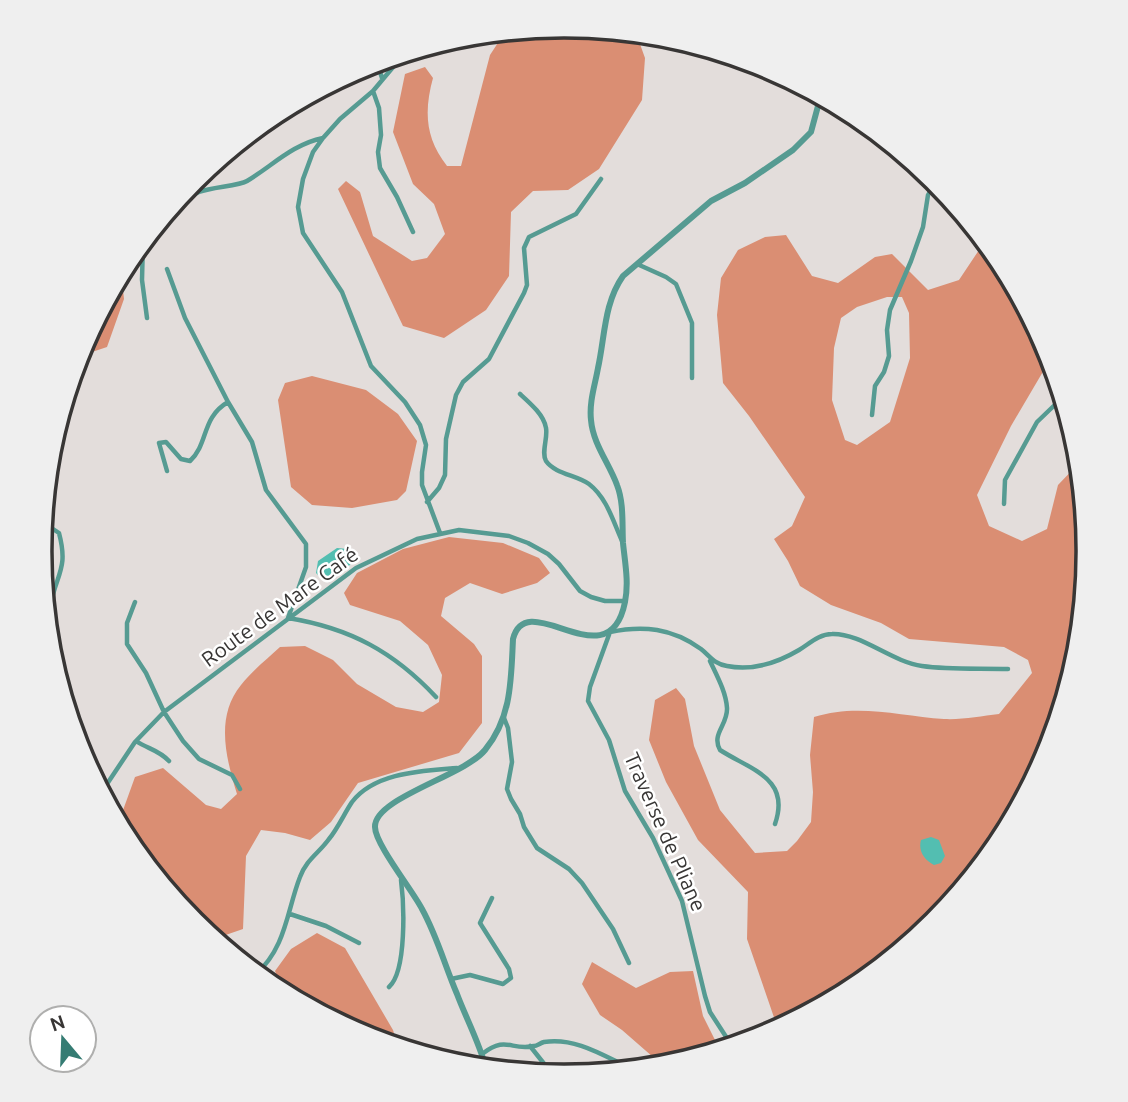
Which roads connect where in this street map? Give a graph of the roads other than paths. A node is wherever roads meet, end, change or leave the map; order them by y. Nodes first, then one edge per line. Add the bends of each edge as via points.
1 (391, 69) edge
2 (381, 73) edge
3 (383, 79) junction
4 (373, 91) junction
5 (818, 106) edge
6 (323, 138) junction
7 (601, 179) dead end
8 (198, 193) edge
9 (930, 193) edge
10 (413, 232) dead end
11 (143, 260) edge
12 (637, 264) junction
13 (167, 270) dead end
14 (147, 318) dead end
15 (692, 378) dead end
16 (520, 394) dead end
17 (228, 402) junction
18 (1055, 405) edge
19 (872, 415) dead end
20 (167, 471) dead end
21 (427, 503) junction
22 (1004, 504) dead end
23 (53, 530) edge
24 (440, 533) junction
25 (623, 545) junction
26 (54, 593) edge
27 (625, 601) junction
28 (135, 603) dead end
29 (288, 618) junction
30 (610, 632) junction
31 (709, 659) junction
32 (1008, 669) dead end
33 (436, 697) dead end
34 (164, 712) junction
35 (504, 718) junction
36 (136, 741) junction
37 (169, 761) dead end
38 (462, 768) junction
39 (107, 784) edge
40 (240, 789) dead end
41 (775, 824) dead end
42 (401, 874) junction
43 (492, 898) dead end
44 (290, 914) junction
45 (359, 943) dead end
46 (629, 963) dead end
47 (263, 966) edge
48 (451, 979) junction
49 (389, 987) dead end
50 (726, 1037) edge
51 (530, 1046) junction
52 (482, 1055) joint
53 (614, 1061) edge
54 (543, 1063) edge

1 - 3 street
2 - 3 street
3 - 4 street
4 - 6 street
4 - 10 street via 379,108 380,167
5 - 12 street via 811,132 793,150 711,201
6 - 8 street via 303,144 244,184
6 - 21 street via 303,179 299,220 342,292 371,366 420,425 426,445 422,485
7 - 21 street via 576,214 529,237 524,248 524,293 489,359 463,382 456,395 446,439 445,475
9 - 19 street via 923,226 890,310 889,356 875,386
11 - 14 street
12 - 15 street via 676,284 692,323
12 - 25 street via 619,282 608,306 591,402 595,438 621,500
13 - 17 street via 185,318
16 - 25 street via 546,429 547,462 589,484 605,500
17 - 20 street via 214,413 190,461 181,459 166,442 159,443
17 - 29 street via 252,442 266,490 306,544 306,567
18 - 22 street via 1037,422 1005,480
21 - 24 street
23 - 26 street via 59,533 63,548 63,568
24 - 27 street, Route de Mare Café via 459,530 509,536 559,564 580,591 604,601
24 - 29 street, Route de Mare Café via 356,568
25 - 27 street
27 - 30 street
28 - 34 street via 127,623 127,645
29 - 33 street via 332,629 383,650 412,671
29 - 34 street, Route de Mare Café
30 - 31 street via 634,627 673,634 703,650
30 - 35 street via 587,636 539,621 520,624 513,639 511,693
30 - 50 street, Traverse de Pliane via 588,701 610,740 625,791 682,901 710,1012
31 - 32 street via 726,666 758,667 829,634 843,635 921,666
31 - 41 street via 726,698 727,712 717,745 752,766 778,793 780,809
34 - 36 street, Route de Mare Café
34 - 40 street via 199,759 232,775
35 - 38 street via 486,749
35 - 46 street via 512,762 508,789 524,827 537,848 582,883
36 - 37 street via 160,751
36 - 39 street, Route de Mare Café
38 - 42 street via 381,810 374,828
38 - 44 street via 400,776 364,790 329,839 308,859
42 - 48 street via 422,909
42 - 49 street via 404,921 397,976
43 - 48 street via 480,923 511,978 503,984 470,975
44 - 45 street
44 - 47 street via 276,950
48 - 52 street
51 - 52 street via 500,1043
51 - 53 street via 565,1041
51 - 54 street

